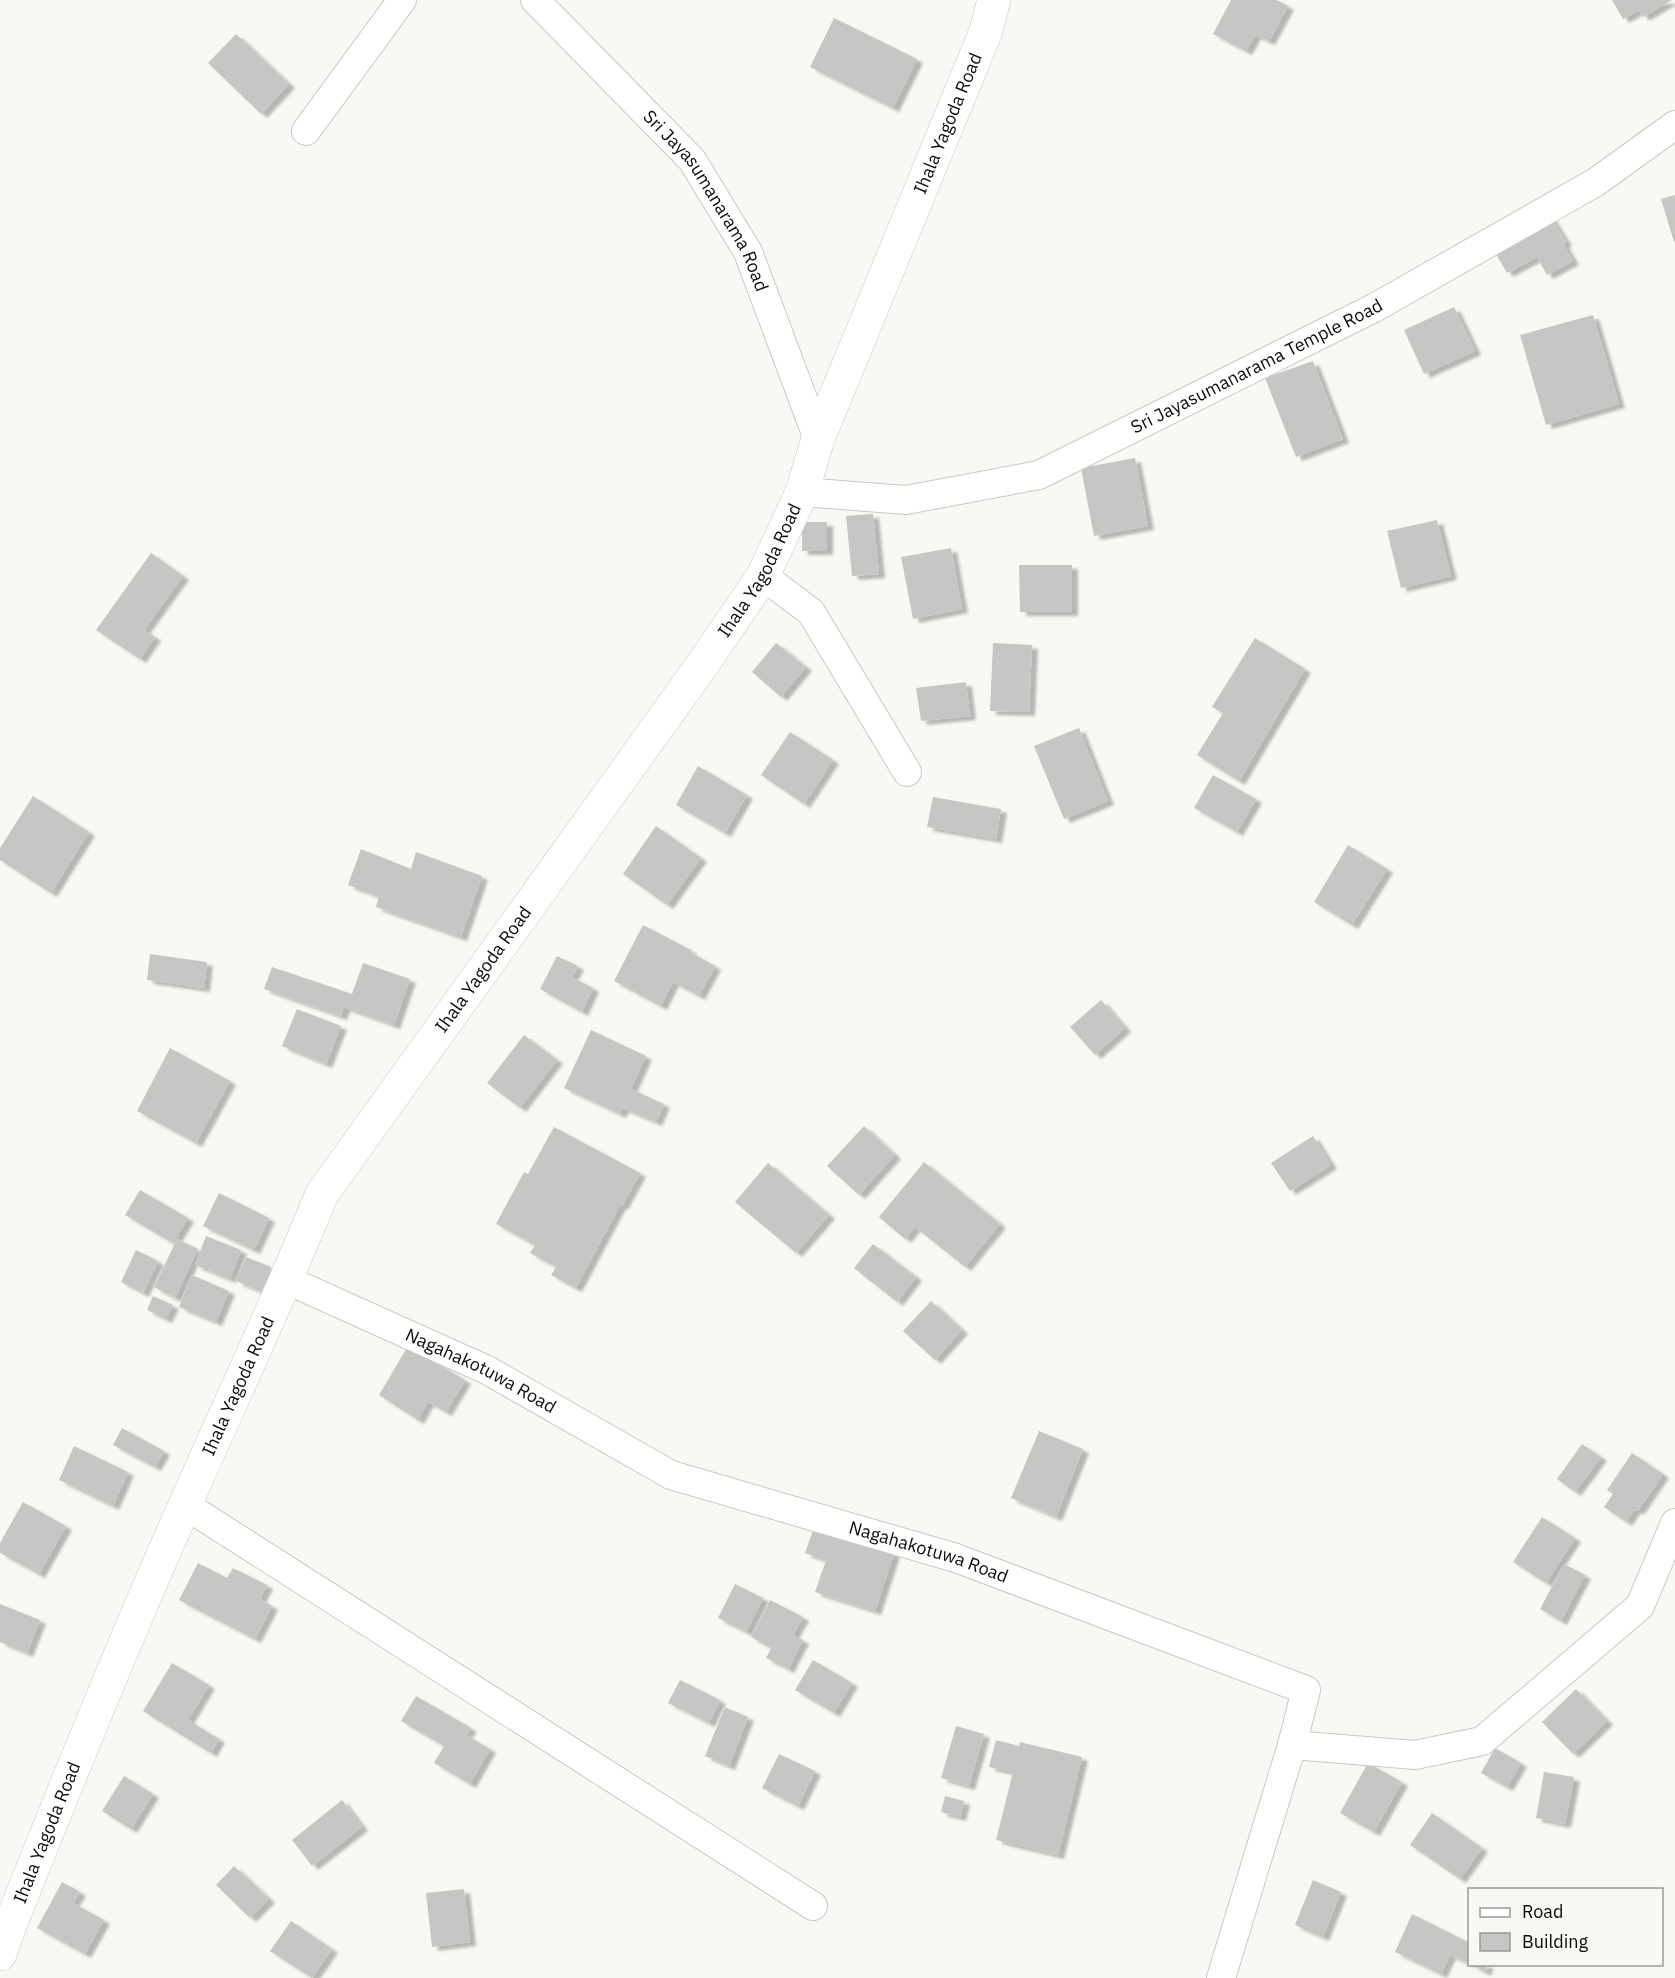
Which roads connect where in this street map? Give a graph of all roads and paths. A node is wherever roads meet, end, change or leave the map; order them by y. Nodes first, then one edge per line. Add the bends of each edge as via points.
1 (402, 0) edge
2 (535, 0) edge
3 (994, 0) edge
4 (1675, 125) edge
5 (306, 131) dead end
6 (818, 439) junction
7 (802, 492) junction
8 (763, 576) junction
9 (907, 772) dead end
10 (287, 1280) junction
11 (185, 1505) junction
12 (1675, 1523) edge
13 (1292, 1745) junction
14 (813, 1906) dead end
15 (5, 1921) edge
16 (0, 1954) edge
17 (1221, 1978) edge

1 - 5 street
2 - 6 street, Sri Jayasumanarama Road via 692,160 748,252
3 - 6 street, Ihala Yagoda Road via 986,31
4 - 7 street, Sri Jayasumanarama Temple Road via 1596,182 1374,308 1039,475 906,500
6 - 7 street, Ihala Yagoda Road
7 - 8 street, Ihala Yagoda Road
8 - 9 street via 812,612
8 - 10 street, Ihala Yagoda Road via 322,1194
10 - 11 street, Ihala Yagoda Road
10 - 13 street, Nagahakotuwa Road via 488,1370 671,1475 956,1558 1306,1690
11 - 14 street
11 - 15 street, Ihala Yagoda Road
12 - 13 street via 1640,1606 1482,1741 1415,1755
13 - 17 street, Nagahakotuwa Road
15 - 16 street, Ihala Yagoda Road

